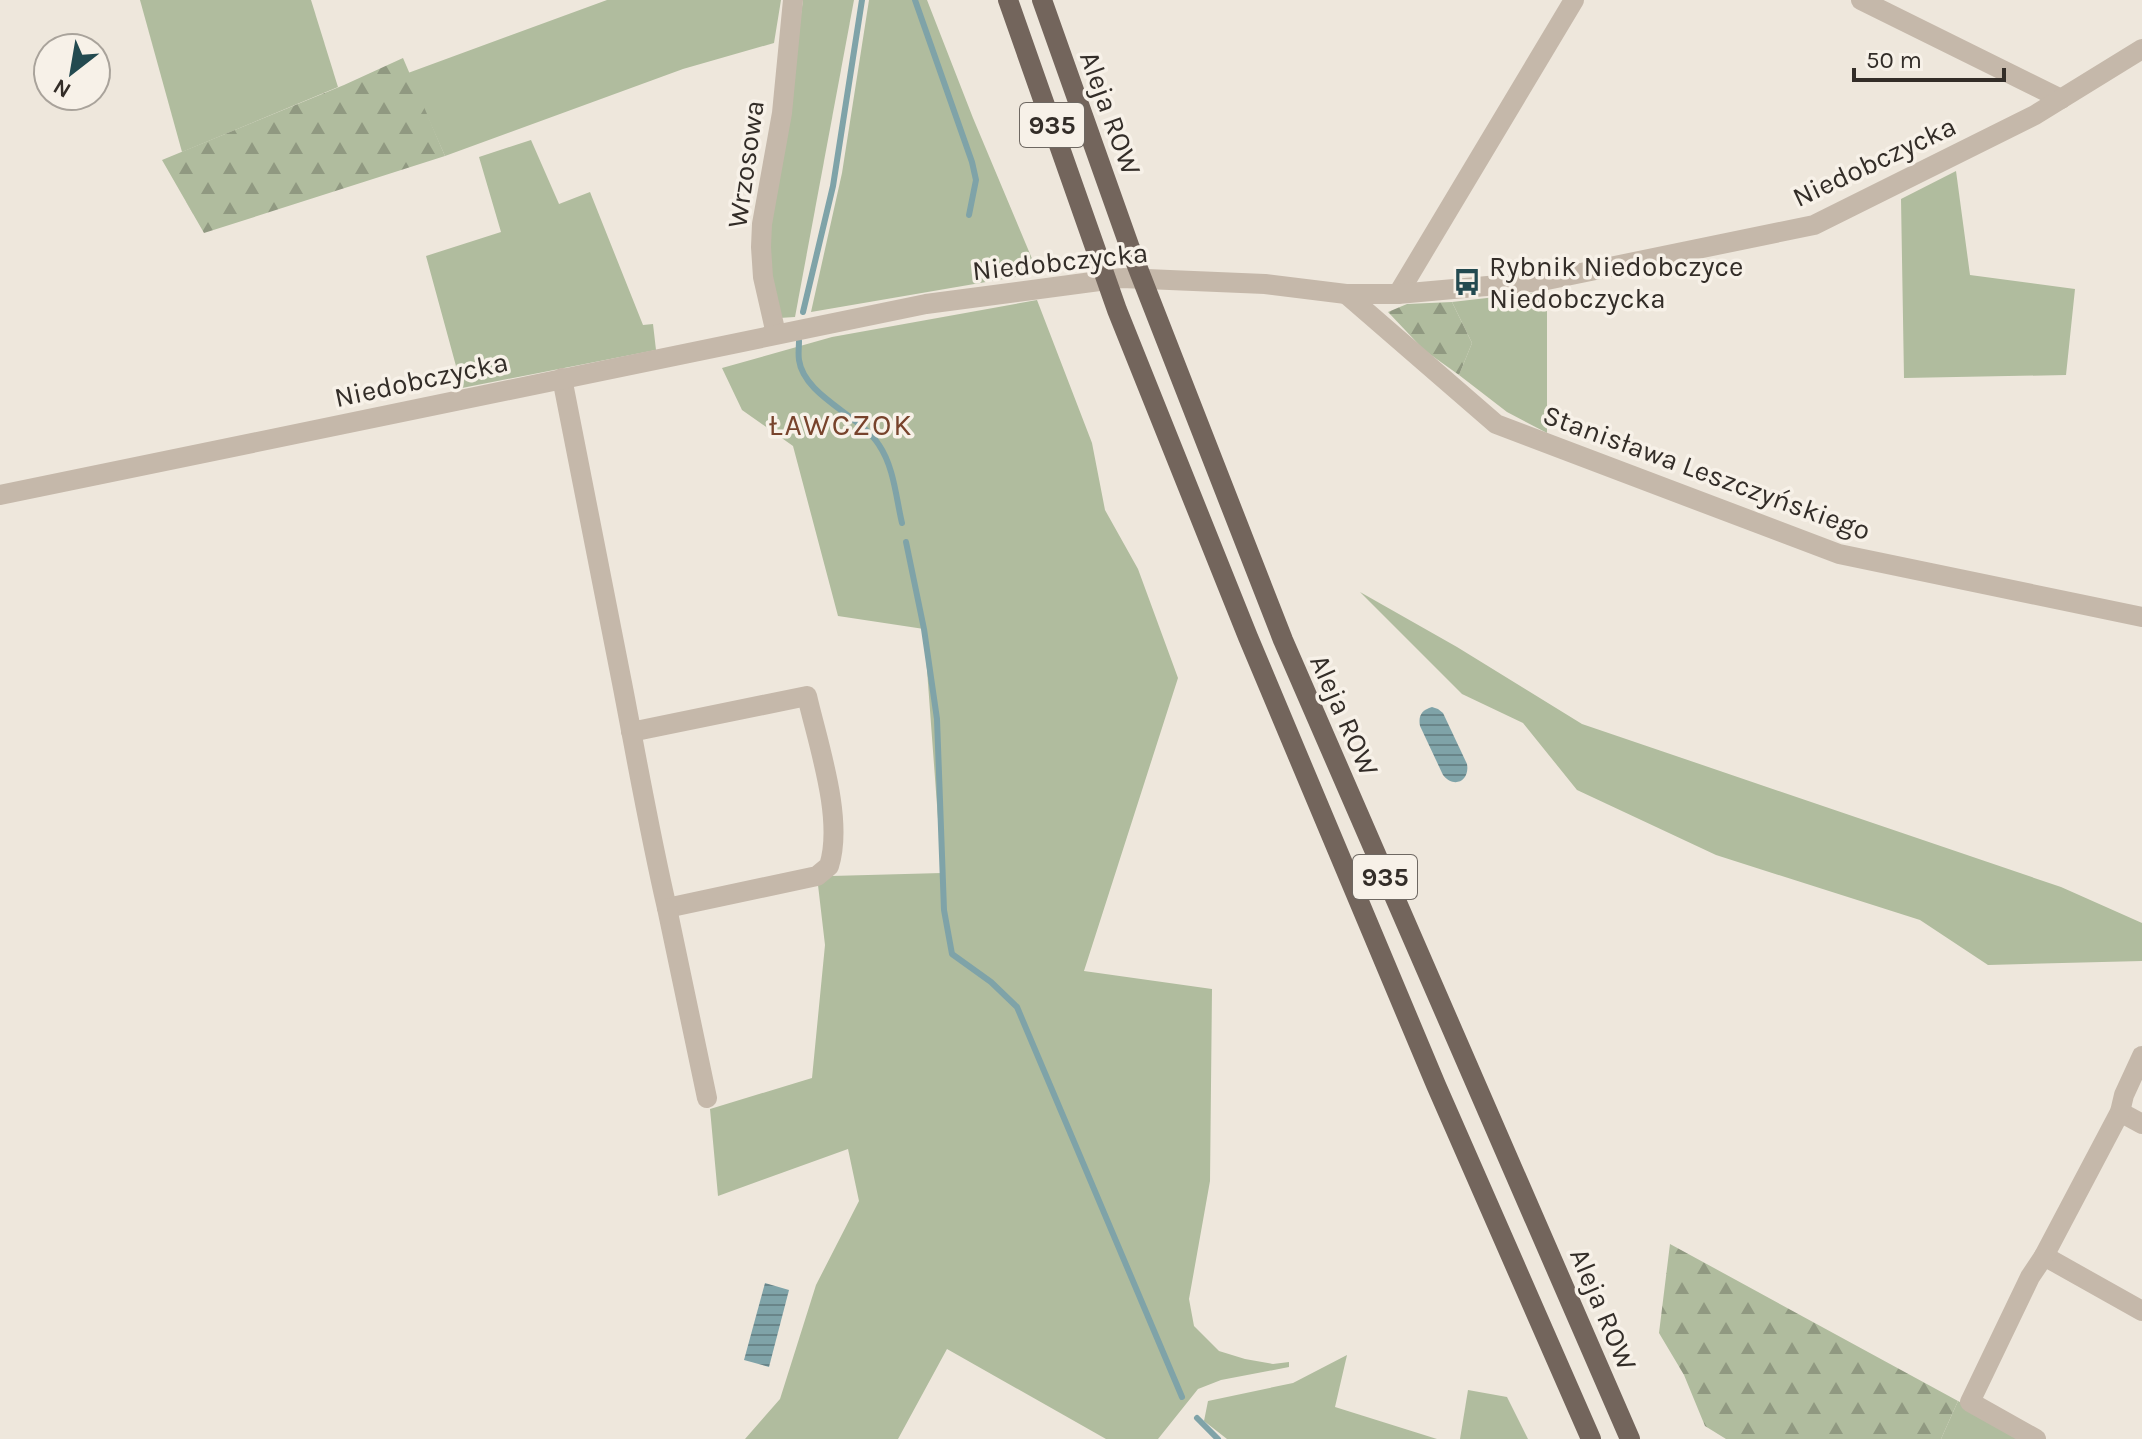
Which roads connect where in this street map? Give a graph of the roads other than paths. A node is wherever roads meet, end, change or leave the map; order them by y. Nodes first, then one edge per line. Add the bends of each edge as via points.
1 (793, 0) edge
2 (1008, 0) edge
3 (1042, 0) edge
4 (1574, 0) edge
5 (1861, 0) edge
6 (2142, 49) edge
7 (2061, 99) junction
8 (1346, 294) junction
9 (1398, 294) junction
10 (776, 334) junction
11 (562, 378) junction
12 (0, 495) edge
13 (2142, 617) edge
14 (631, 732) junction
15 (667, 908) junction
16 (2142, 1056) edge
17 (707, 1098) dead end
18 (2120, 1112) junction
19 (2142, 1124) edge
20 (2044, 1256) junction
21 (2142, 1311) edge
22 (1591, 1439) edge
23 (1630, 1439) edge
24 (2036, 1439) edge

1 - 10 street, Wrzosowa via 782,113 762,224 763,277
2 - 22 main road, Aleja ROW / 935 via 1117,310 1290,738
3 - 23 main road, Aleja ROW / 935 via 1130,248 1283,640
4 - 9 street
5 - 7 street
6 - 7 street, Niedobczycka
7 - 9 street, Niedobczycka via 1814,225 1542,281
8 - 9 street, Niedobczycka
8 - 10 street, Niedobczycka via 1265,284 1122,278 926,304
8 - 13 street, Stanisława Leszczyńskiego via 1496,424 1839,554
10 - 11 street, Niedobczycka
11 - 12 street, Niedobczycka
11 - 14 street
14 - 15 street
14 - 15 street via 807,696 829,791 833,847 825,872
15 - 17 street
16 - 18 street
18 - 19 street
18 - 20 street
20 - 21 street
20 - 24 street via 1970,1402

